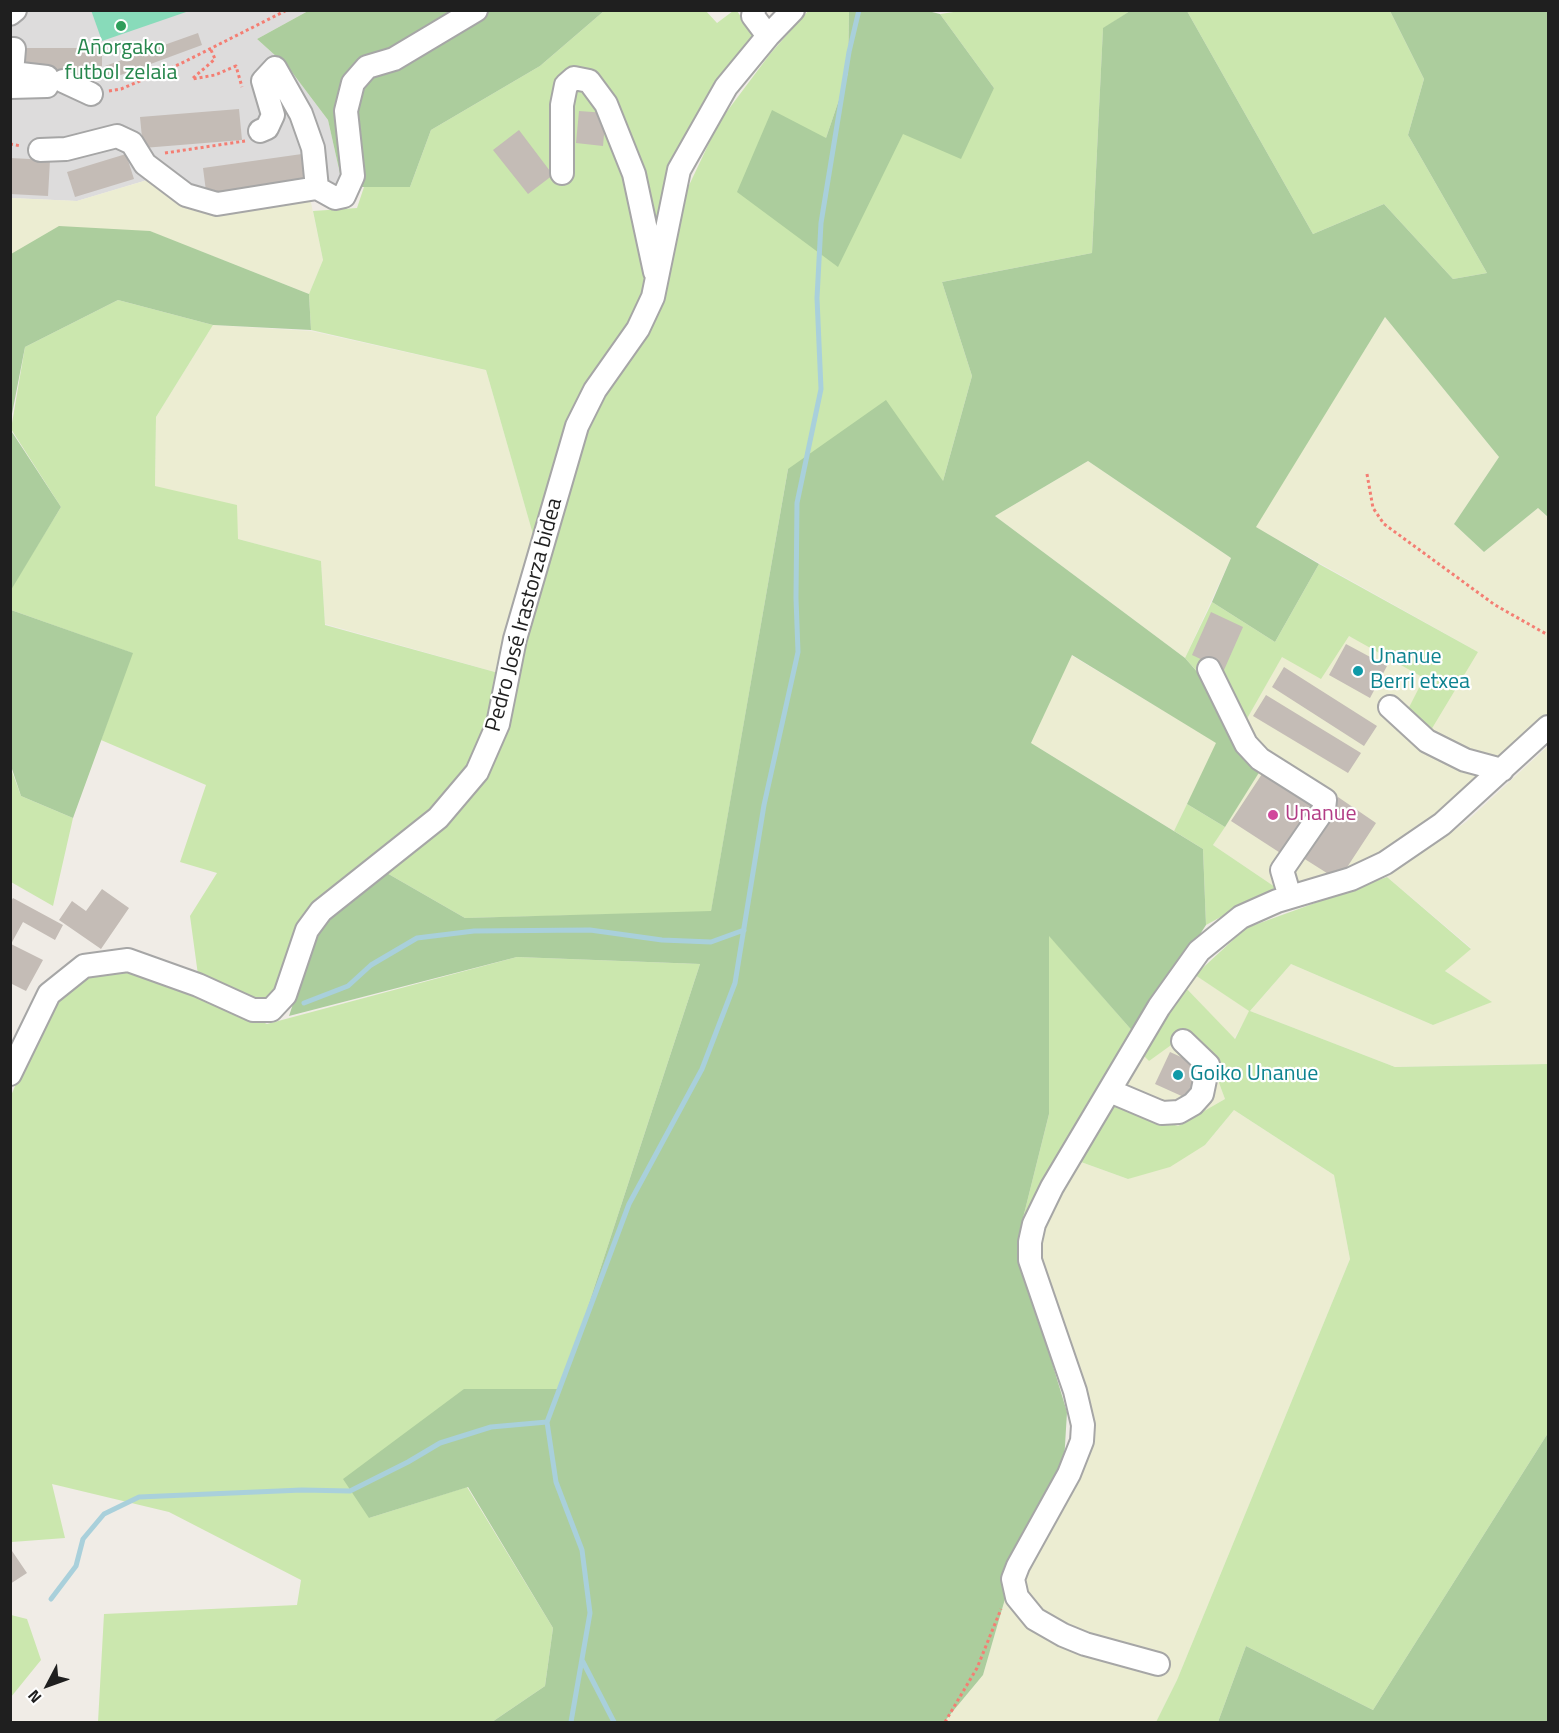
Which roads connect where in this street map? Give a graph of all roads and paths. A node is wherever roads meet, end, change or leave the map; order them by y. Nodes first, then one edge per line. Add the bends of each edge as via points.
1 (15, 10) edge
2 (287, 10) edge
3 (476, 10) edge
4 (754, 10) edge
5 (793, 10) edge
6 (10, 14) edge
7 (768, 36) junction
8 (10, 49) edge
9 (211, 50) junction
10 (63, 81) dead end
11 (10, 87) edge
12 (91, 94) joint
13 (245, 96) dead end
14 (260, 131) joint
15 (40, 150) dead end
16 (163, 154) dead end
17 (562, 173) dead end
18 (317, 188) junction
19 (657, 279) junction
20 (1367, 474) dead end
21 (1548, 635) edge
22 (1209, 669) dead end
23 (1390, 707) dead end
24 (1548, 727) edge
25 (1503, 770) junction
26 (1290, 897) junction
27 (1183, 1041) dead end
28 (10, 1074) edge
29 (1110, 1091) junction
30 (1001, 1608) dead end
31 (1158, 1664) dead end
32 (945, 1722) edge

1 - 6 street
2 - 9 path
3 - 18 street via 394,59 367,67 353,83 346,111 353,176 344,196 335,198
4 - 7 street via 753,16
5 - 7 street, Pedro José Irastorza bidea
7 - 19 street, Pedro José Irastorza bidea via 726,87 680,170
8 - 11 street via 14,49 12,73 47,77 47,86
9 - 12 path via 121,89
9 - 13 path via 215,59 192,79 236,66
10 - 12 street
14 - 16 path via 244,142
14 - 18 street via 267,128 273,115 263,81 274,68 301,114 313,148
15 - 18 street via 66,149 117,136 132,142 145,164 186,195 217,204
17 - 19 street via 562,105 566,85 574,78 589,81 606,104 634,174
19 - 28 street, Pedro José Irastorza bidea via 638,329 595,390 577,426 515,639 498,724 477,772 438,818 321,911 307,930 285,995 271,1010 253,1010 128,960 84,966 49,994
20 - 21 path via 1373,508 1384,524 1495,605
22 - 26 street via 1246,744 1260,759 1325,800 1324,808 1282,870
23 - 25 street via 1427,741 1465,760
24 - 25 street
25 - 26 street via 1442,824 1385,863 1351,879
26 - 29 street via 1241,918 1199,951 1159,1007
27 - 29 street via 1208,1065 1202,1094 1193,1104 1179,1112 1162,1113
29 - 31 street via 1052,1187 1030,1242 1030,1260 1080,1410 1082,1441 1069,1474 1013,1579 1025,1609 1048,1627 1085,1644
30 - 32 path via 977,1668

